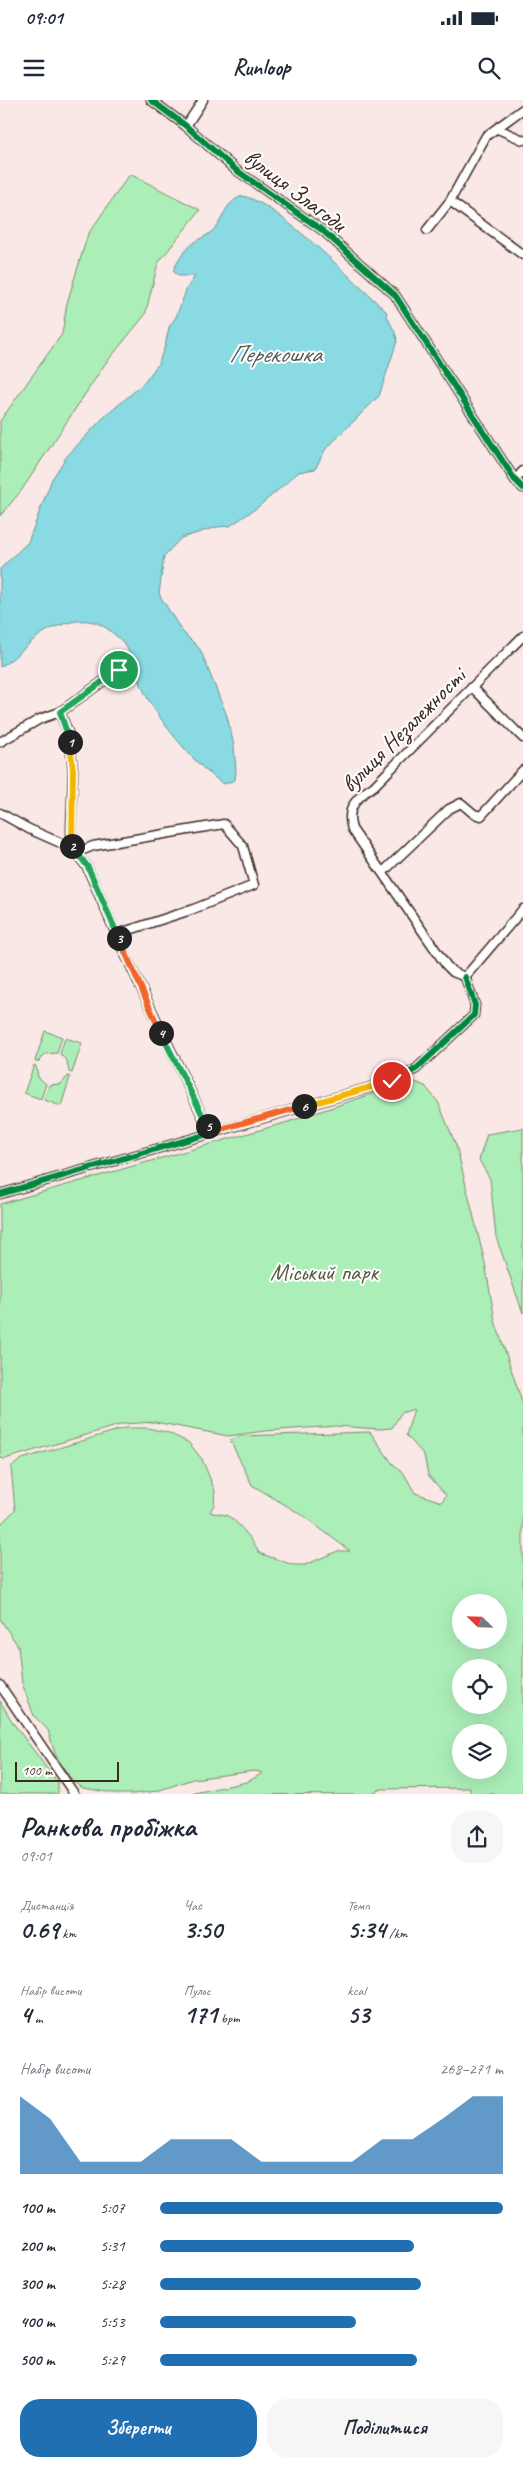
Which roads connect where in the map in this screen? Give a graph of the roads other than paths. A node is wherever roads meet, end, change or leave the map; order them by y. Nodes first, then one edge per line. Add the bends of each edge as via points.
1 (203, 100) edge
2 (153, 101) edge
3 (523, 109) edge
4 (186, 126) junction
5 (498, 129) junction
6 (523, 140) edge
7 (450, 201) junction
8 (427, 230) dead end
9 (523, 255) edge
10 (523, 471) edge
11 (515, 480) junction
12 (523, 488) edge
13 (523, 636) edge
14 (119, 670) dead end
15 (472, 687) junction
16 (60, 712) junction
17 (523, 738) edge
18 (0, 742) edge
19 (523, 770) edge
20 (0, 813) edge
21 (74, 850) junction
22 (383, 872) junction
23 (523, 909) edge
24 (117, 934) junction
25 (465, 977) junction
26 (210, 1132) junction
27 (0, 1194) edge
28 (0, 1685) edge
29 (75, 1794) edge

1 - 4 street
2 - 4 street, вулиця Злагоди
3 - 5 street
4 - 11 street, вулиця Злагоди via 236,170 322,230 395,295
5 - 6 street
5 - 7 street via 486,136
7 - 8 street
7 - 9 street
10 - 11 street
11 - 12 street, вулиця Злагоди
13 - 15 street, вулиця Незалежності
14 - 16 street
15 - 17 street
15 - 22 street, вулиця Незалежності via 374,786 355,801 349,812 352,829
16 - 18 street via 40,719
16 - 21 street via 69,734 73,770 71,830
19 - 22 street via 481,816 461,803 449,809
20 - 21 street
21 - 24 street via 88,867
21 - 24 street via 224,824 243,846 254,885
22 - 25 street, вулиця Незалежності via 446,965
23 - 25 street
24 - 26 street
25 - 26 street via 476,1005 474,1016 416,1069 392,1081
26 - 27 street
28 - 29 street

